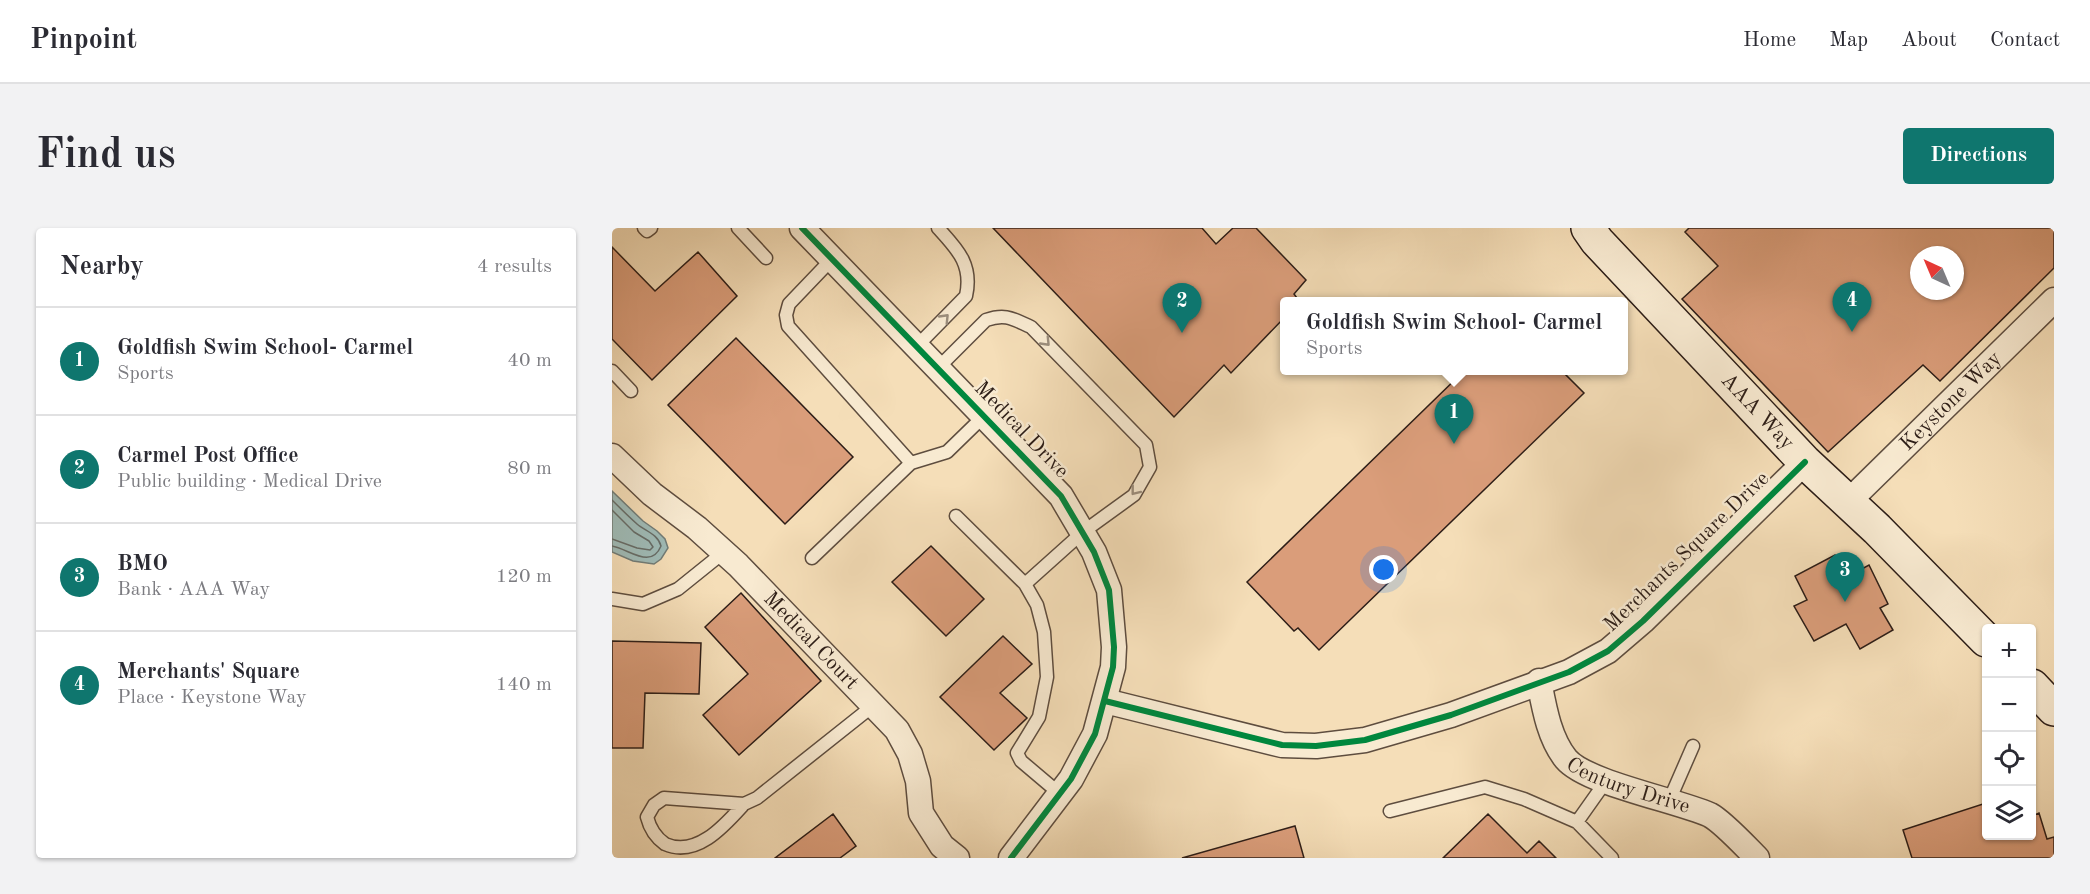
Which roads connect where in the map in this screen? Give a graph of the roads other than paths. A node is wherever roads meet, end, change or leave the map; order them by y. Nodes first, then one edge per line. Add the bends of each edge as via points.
1 (644, 228) edge
2 (651, 228) edge
3 (738, 228) edge
4 (802, 228) edge
5 (938, 228) edge
6 (1588, 228) edge
7 (766, 258) dead end
8 (832, 259) junction
9 (2054, 300) edge
10 (917, 346) junction
11 (938, 368) junction
12 (612, 371) edge
13 (631, 391) dead end
14 (984, 416) junction
15 (612, 456) edge
16 (1805, 462) junction
17 (910, 463) junction
18 (1848, 502) junction
19 (956, 516) dead end
20 (1083, 532) junction
21 (723, 552) junction
22 (812, 558) dead end
23 (1025, 584) junction
24 (612, 599) edge
25 (1982, 636) edge
26 (1539, 681) junction
27 (2036, 691) edge
28 (1105, 701) junction
29 (874, 705) junction
30 (2054, 709) edge
31 (1693, 746) dead end
32 (1606, 781) junction
33 (1060, 794) junction
34 (1669, 801) junction
35 (744, 804) junction
36 (1390, 811) dead end
37 (1577, 822) junction
38 (957, 858) edge
39 (1011, 858) edge
40 (1611, 858) edge
41 (1757, 858) edge

1 - 2 lane
3 - 7 lane
4 - 8 street, Medical Drive
10 -> 5 lane via 966,296 968,287 962,255
6 - 16 street, AAA Way
8 - 10 street, Medical Drive
8 - 17 lane via 789,304 788,326
9 - 18 street, Keystone Way
10 - 11 street, Medical Drive
11 - 14 street, Medical Drive
11 -> 20 lane via 986,320 1007,316 1031,327 1146,445 1150,467 1134,495
12 - 13 lane
14 - 17 lane via 947,452
14 - 20 street, Medical Drive via 1061,496
15 - 21 street, Medical Court
16 - 18 street, AAA Way
16 - 26 street, Merchants Square Drive via 1608,651 1569,672
17 - 22 lane
18 - 25 street, AAA Way
19 - 23 lane
20 - 23 lane
20 - 28 street, Medical Drive via 1108,590 1114,647
21 - 24 lane via 678,589 643,604
21 - 29 street, Medical Court
23 - 33 lane via 1037,605 1044,632 1047,677 1039,717 1017,753 1020,761
26 - 28 street, Merchants Square Drive via 1451,715 1376,737 1316,746 1282,746
26 - 32 street, Century Drive via 1546,714 1567,760 1587,775
27 - 30 street
28 - 33 street, Medical Drive via 1095,734
29 - 35 lane via 757,798
29 - 38 street, Medical Court via 897,730 910,754 921,813 942,846
31 - 34 lane
32 - 34 street, Century Drive
32 - 37 lane
33 - 39 street, Medical Drive
34 - 41 street, Century Drive via 1712,816
35 - 35 lane via 664,798 647,817 658,839 673,850 689,852 712,841
36 - 37 lane via 1485,787
37 - 40 lane

